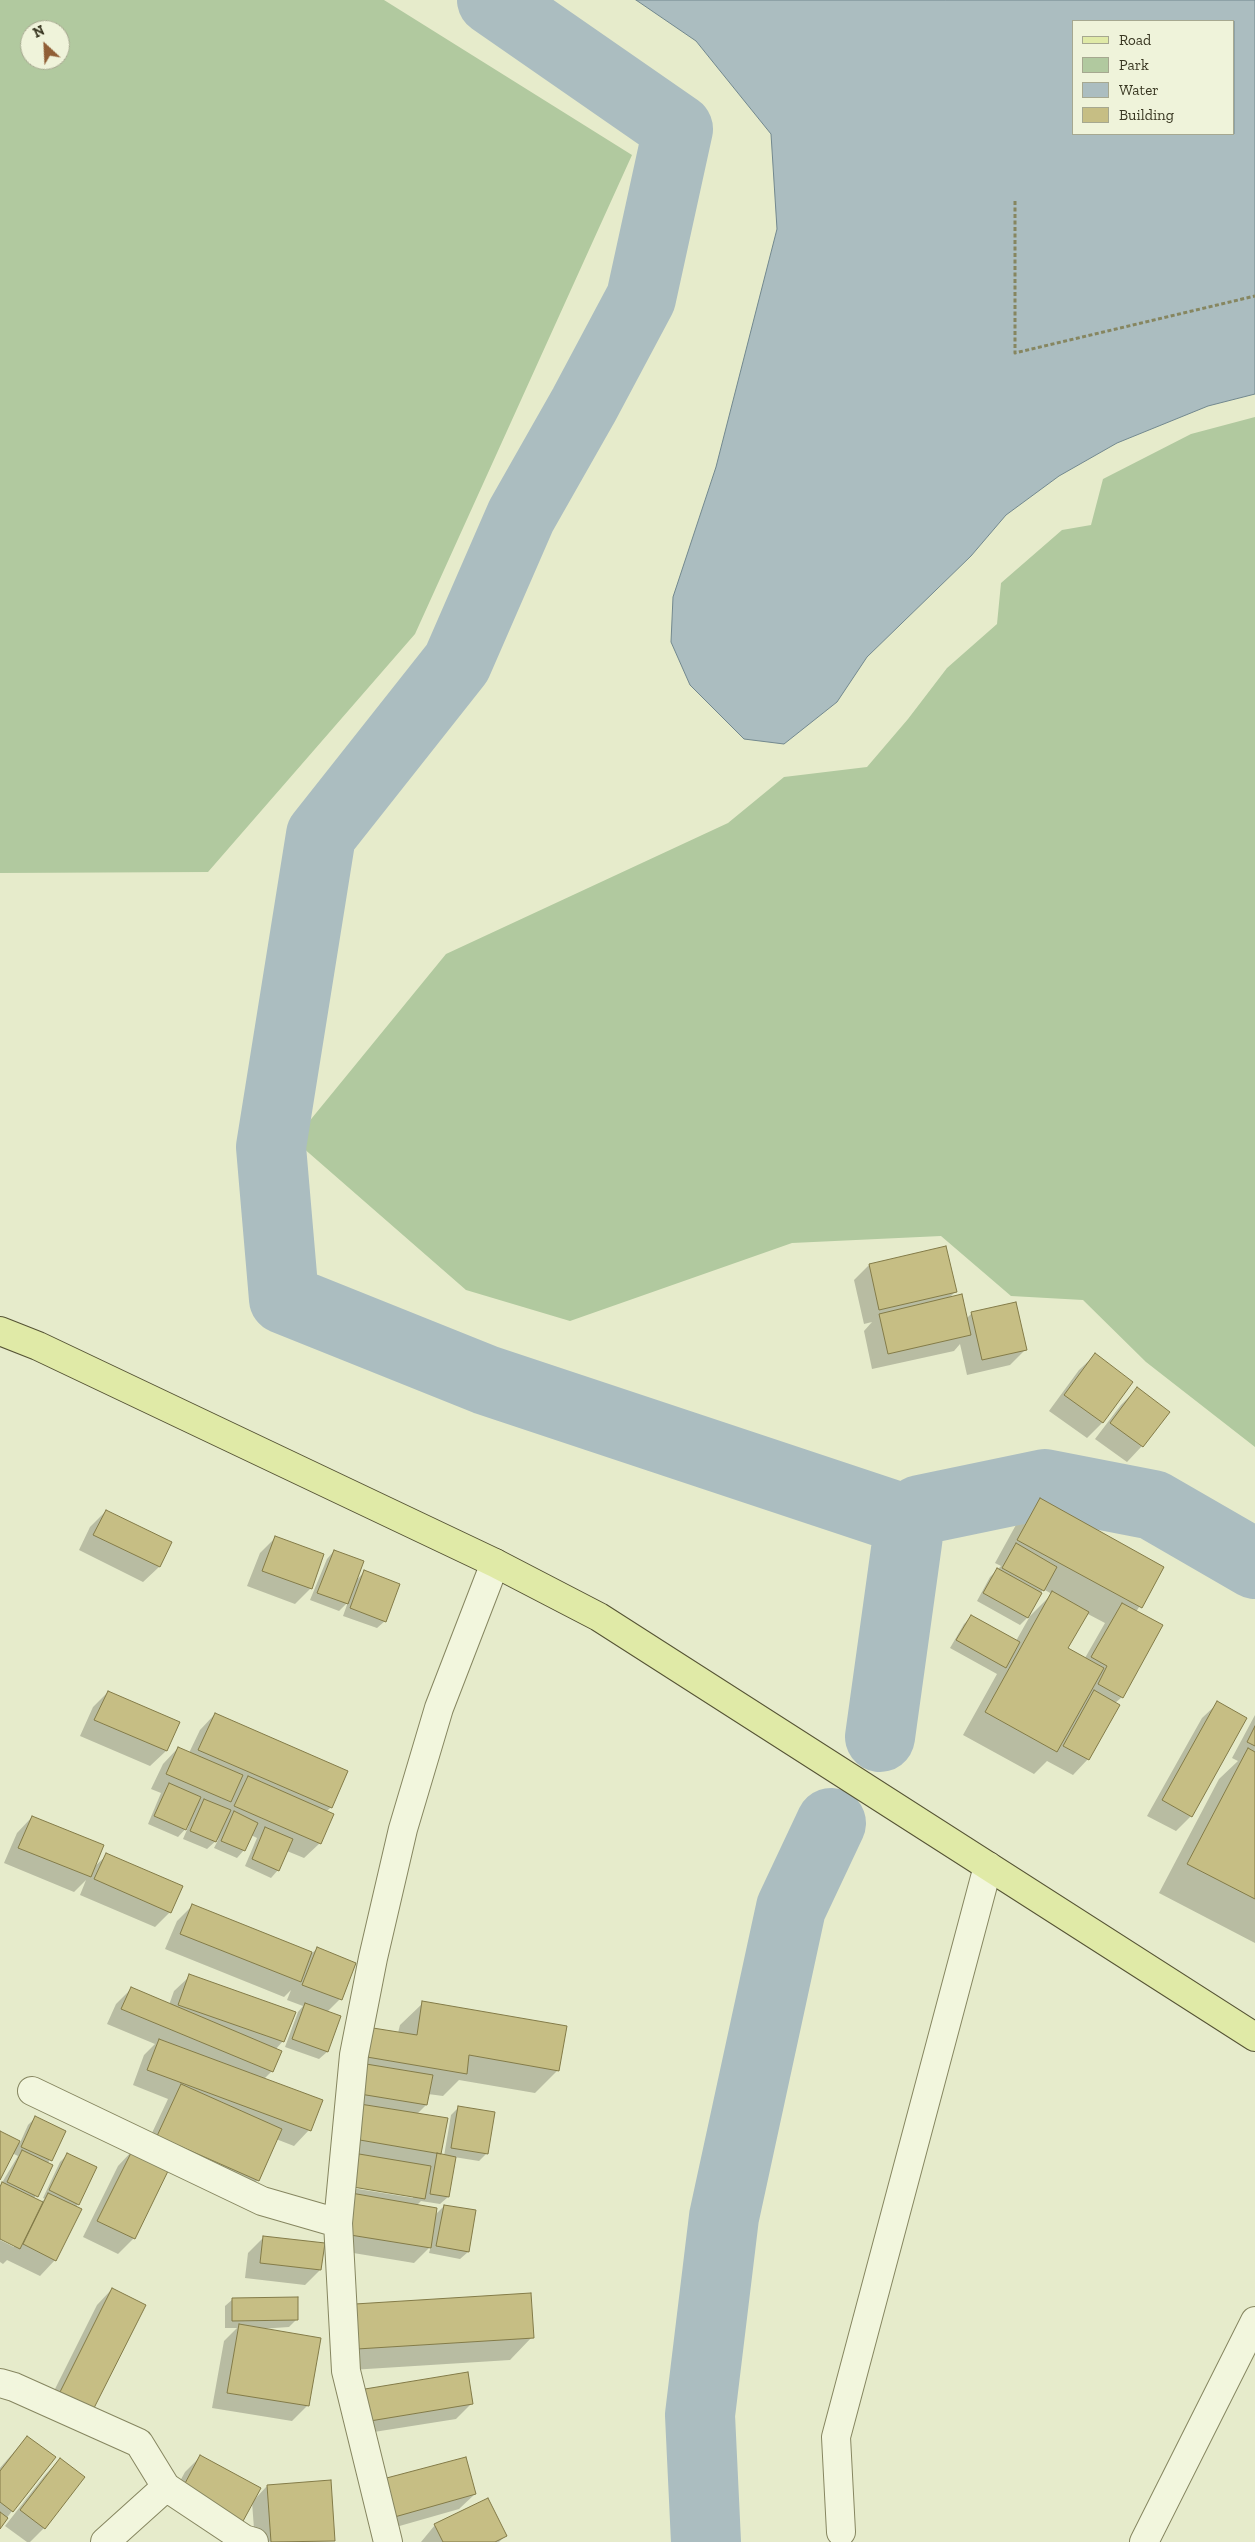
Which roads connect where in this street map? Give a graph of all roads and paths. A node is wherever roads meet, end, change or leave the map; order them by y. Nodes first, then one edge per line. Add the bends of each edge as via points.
1 (1015, 200) dead end
2 (1255, 296) edge
3 (0, 1331) edge
4 (495, 1563) junction
5 (988, 1866) junction
6 (1255, 2037) edge
7 (32, 2091) dead end
8 (338, 2223) junction
9 (1255, 2321) edge
10 (0, 2384) edge
11 (166, 2488) junction
12 (841, 2532) dead end
13 (105, 2542) edge
14 (254, 2542) edge
15 (388, 2542) edge
16 (1144, 2542) edge

1 - 2 path via 1015,353
3 - 4 main road via 38,1346
4 - 5 main road via 599,1617
4 - 8 street via 439,1708 403,1829 354,2055
5 - 6 main road
5 - 12 street via 836,2437
7 - 8 street via 262,2201
8 - 15 street via 346,2371
9 - 16 street
10 - 11 street via 14,2386 138,2443
11 - 13 street
11 - 14 street

